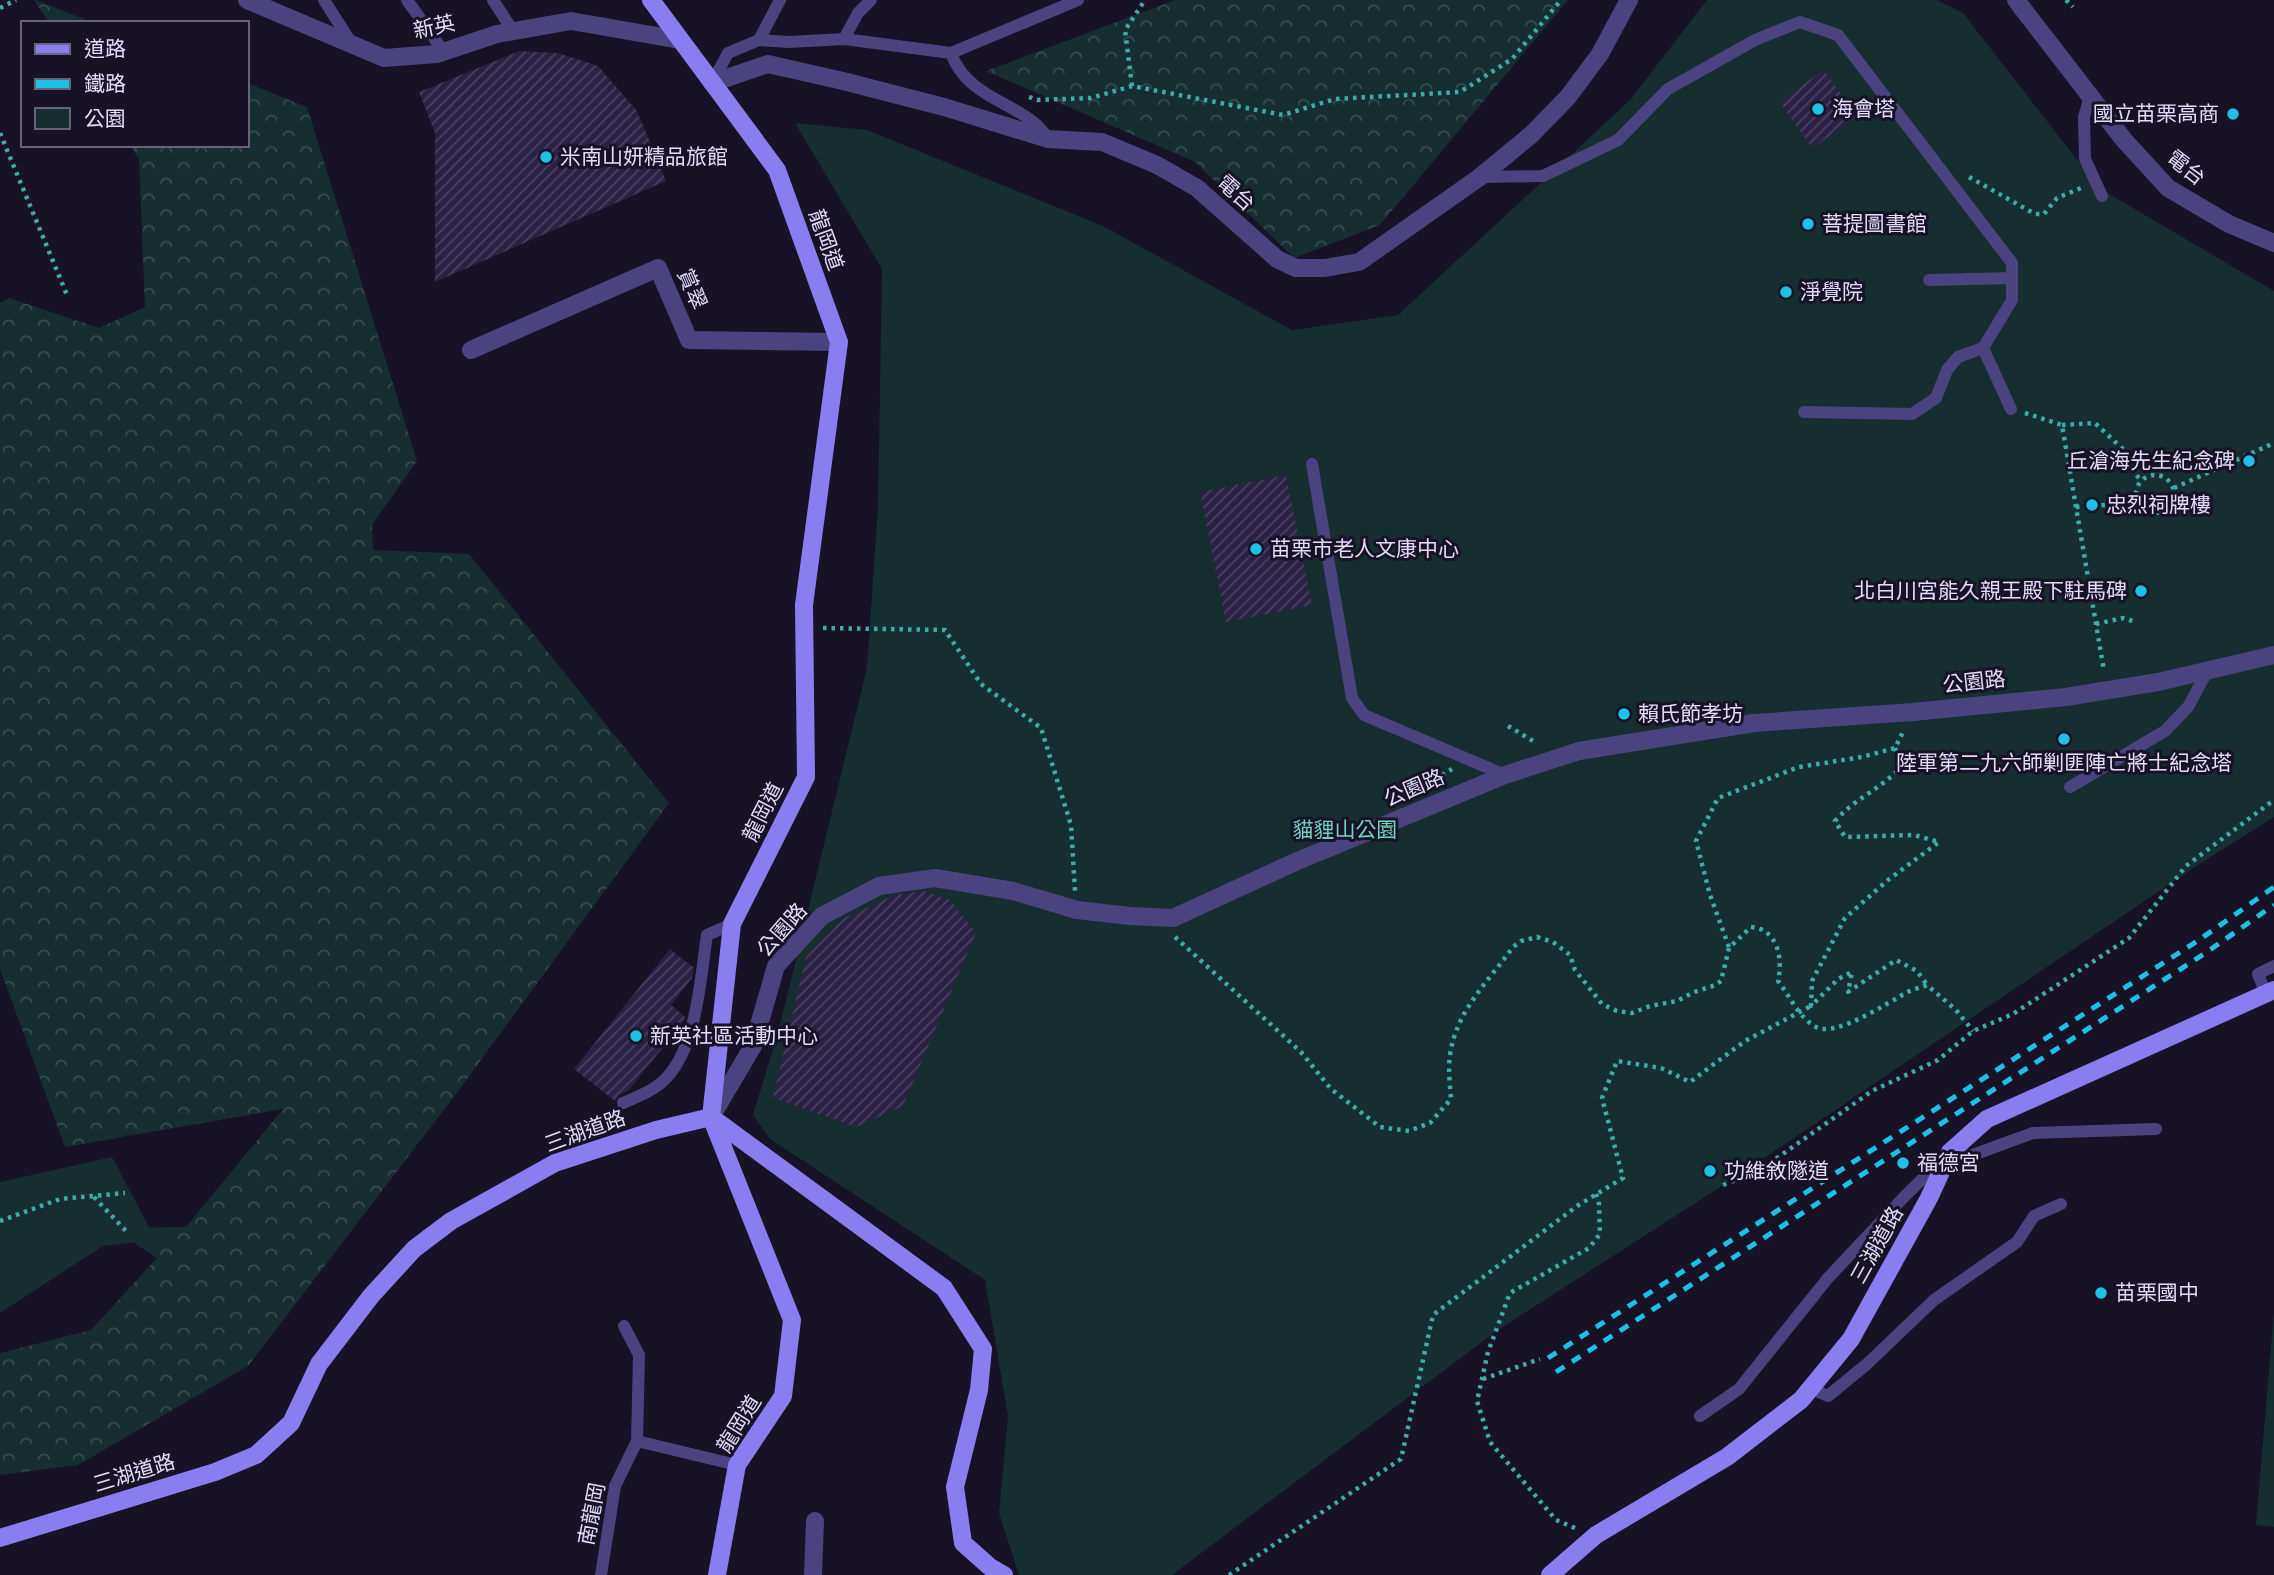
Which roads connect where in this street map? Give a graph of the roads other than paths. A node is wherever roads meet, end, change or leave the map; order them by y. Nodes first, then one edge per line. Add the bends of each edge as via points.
1 (247, 0) edge
2 (324, 0) edge
3 (407, 0) edge
4 (493, 0) edge
5 (650, 0) edge
6 (780, 0) edge
7 (872, 0) edge
8 (1078, 0) edge
9 (1629, 0) edge
10 (2021, 2) edge
11 (513, 31) junction
12 (844, 39) junction
13 (680, 40) junction
14 (759, 40) junction
15 (353, 45) junction
16 (444, 52) junction
17 (951, 53) junction
18 (712, 83) junction
19 (2090, 96) junction
20 (1048, 139) junction
21 (1480, 177) junction
22 (2102, 196) dead end
23 (2274, 243) edge
24 (2012, 278) junction
25 (1930, 280) dead end
26 (839, 342) junction
27 (1983, 348) junction
28 (471, 351) dead end
29 (2011, 409) road end
30 (1804, 412) dead end
31 (1312, 464) dead end
32 (2274, 654) edge
33 (2208, 670) junction
34 (1505, 775) junction
35 (2070, 788) dead end
36 (732, 924) junction
37 (2274, 966) edge
38 (2270, 992) edge
39 (623, 1103) dead end
40 (711, 1117) junction
41 (2155, 1129) dead end
42 (1950, 1152) junction
43 (2061, 1204) dead end
44 (624, 1326) dead end
45 (1810, 1388) junction
46 (1700, 1416) dead end
47 (637, 1441) junction
48 (737, 1465) junction
49 (816, 1521) dead end
50 (0, 1538) edge
51 (601, 1575) edge
52 (717, 1575) edge
53 (813, 1575) edge
54 (1004, 1575) edge
55 (1550, 1575) edge

1 - 15 street, 新英
2 - 15 lane
3 - 16 lane
4 - 11 lane
5 - 13 street, 龍岡道
6 - 14 lane
7 - 12 lane via 858,13
8 - 17 lane
9 - 21 street, 電台 via 1601,54 1568,97
10 - 19 street, 電台
11 - 13 street, 新英 via 571,21
11 - 16 street, 新英
12 - 14 lane
12 - 17 lane
13 - 18 street, 龍岡道
14 - 18 lane via 728,53
15 - 16 street, 新英 via 384,58
17 - 20 lane via 956,66 982,92 1041,128
18 - 20 street, 電台 via 768,64 944,107
18 - 26 street, 龍岡道 via 777,170
19 - 22 lane via 2084,117 2085,159
19 - 23 street, 電台 via 2168,188 2229,224
20 - 21 street, 電台 via 1102,142 1157,164 1197,188 1277,259 1296,268 1359,262
21 - 24 lane via 1544,176 1618,140 1668,89 1755,40 1800,22 1838,36 2012,263
24 - 25 lane
24 - 27 lane via 2012,300
26 - 28 street, 賞翠 via 689,340 658,268
26 - 36 street, 龍岡道 via 804,605 806,777
27 - 29 lane
27 - 30 lane via 1958,357 1947,370 1936,398 1912,414
31 - 34 lane via 1352,698 1364,715 1383,725
32 - 33 street, 公園路
33 - 34 street, 公園路 via 2066,696 1754,723 1579,751
33 - 35 lane via 2188,707 2165,731
34 - 40 street, 公園路 via 1172,918 1077,910 1013,891 935,878 879,887 822,916 776,966 753,1046
36 - 39 lane via 707,935 696,1009 681,1060 658,1086
36 - 40 street, 龍岡道
37 - 38 lane via 2258,974
38 - 42 street, 三湖道路 via 1987,1119
40 - 48 street, 龍岡道 via 792,1320 783,1396
40 - 50 street, 三湖道路 via 555,1163 451,1221 414,1250 371,1296 319,1364 291,1423 256,1455 215,1472
40 - 54 street via 944,1288 983,1349 979,1390 955,1487 963,1543
41 - 42 lane via 2033,1133 1970,1156
42 - 45 street, 三湖道路 via 1851,1339
42 - 46 lane via 1828,1278 1739,1389
43 - 45 lane via 2034,1216 2017,1242 1934,1300 1828,1396
44 - 47 lane via 639,1355
45 - 55 street, 三湖道路 via 1727,1457 1596,1535
47 - 48 lane
47 - 51 lane, 南龍岡 via 615,1486
48 - 52 street, 龍岡道
49 - 53 street

